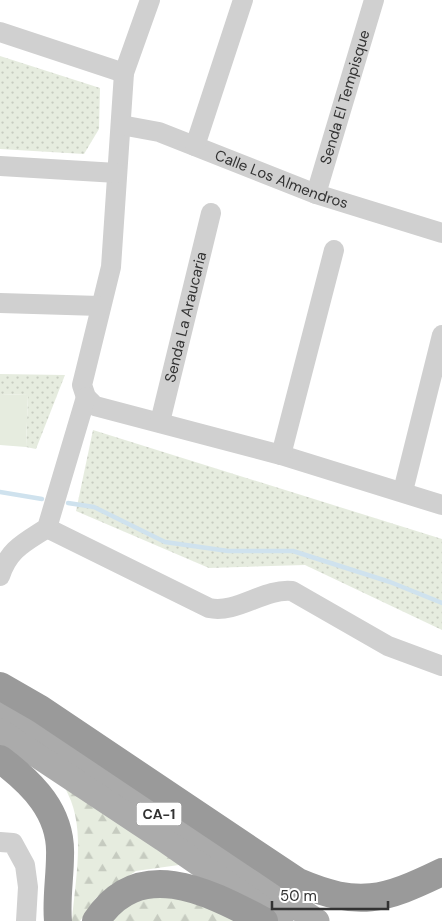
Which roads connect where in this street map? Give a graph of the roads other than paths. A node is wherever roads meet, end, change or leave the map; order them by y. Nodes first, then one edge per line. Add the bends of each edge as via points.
1 (150, 0) edge
2 (243, 0) edge
3 (374, 0) edge
4 (0, 32) edge
5 (124, 73) junction
6 (121, 125) junction
7 (195, 146) junction
8 (0, 166) edge
9 (117, 173) junction
10 (316, 194) junction
11 (211, 213) dead end
12 (441, 231) edge
13 (334, 250) dead end
14 (0, 303) edge
15 (100, 306) junction
16 (442, 335) edge
17 (86, 398) junction
18 (160, 422) junction
19 (281, 455) junction
20 (403, 491) junction
21 (442, 505) edge
22 (47, 528) junction
23 (0, 576) edge
24 (442, 666) edge
25 (0, 686) edge
26 (0, 707) edge
27 (0, 731) edge
28 (0, 759) edge
29 (0, 842) edge
30 (442, 872) edge
31 (26, 921) edge
32 (58, 921) edge
33 (96, 921) edge
34 (264, 921) edge
35 (281, 921) edge
36 (317, 921) edge

1 - 5 street
2 - 7 street
3 - 10 street, Senda El Tempisque
4 - 5 street
5 - 6 street
6 - 7 street, Calle Los Almendros via 159,132
6 - 9 street
7 - 10 street, Calle Los Almendros
8 - 9 street
9 - 15 street via 111,267
10 - 12 street, Calle Los Almendros
11 - 18 street, Senda La Araucaria
13 - 19 street
14 - 15 street
15 - 17 street via 82,385
16 - 20 street
17 - 18 street via 95,406
17 - 22 street
18 - 19 street
19 - 20 street
20 - 21 street
22 - 23 street via 14,550 4,563
22 - 24 street via 209,608 223,609 281,591 292,591 388,646
25 - 30 highway via 298,882 334,895 373,898 394,894
26 - 36 main road, CA-1
27 - 35 main road, CA-1
28 - 32 highway via 41,795 55,820 60,853
29 - 31 street via 13,843 25,865 28,887
33 - 34 highway via 126,893 144,885 161,883 196,888

